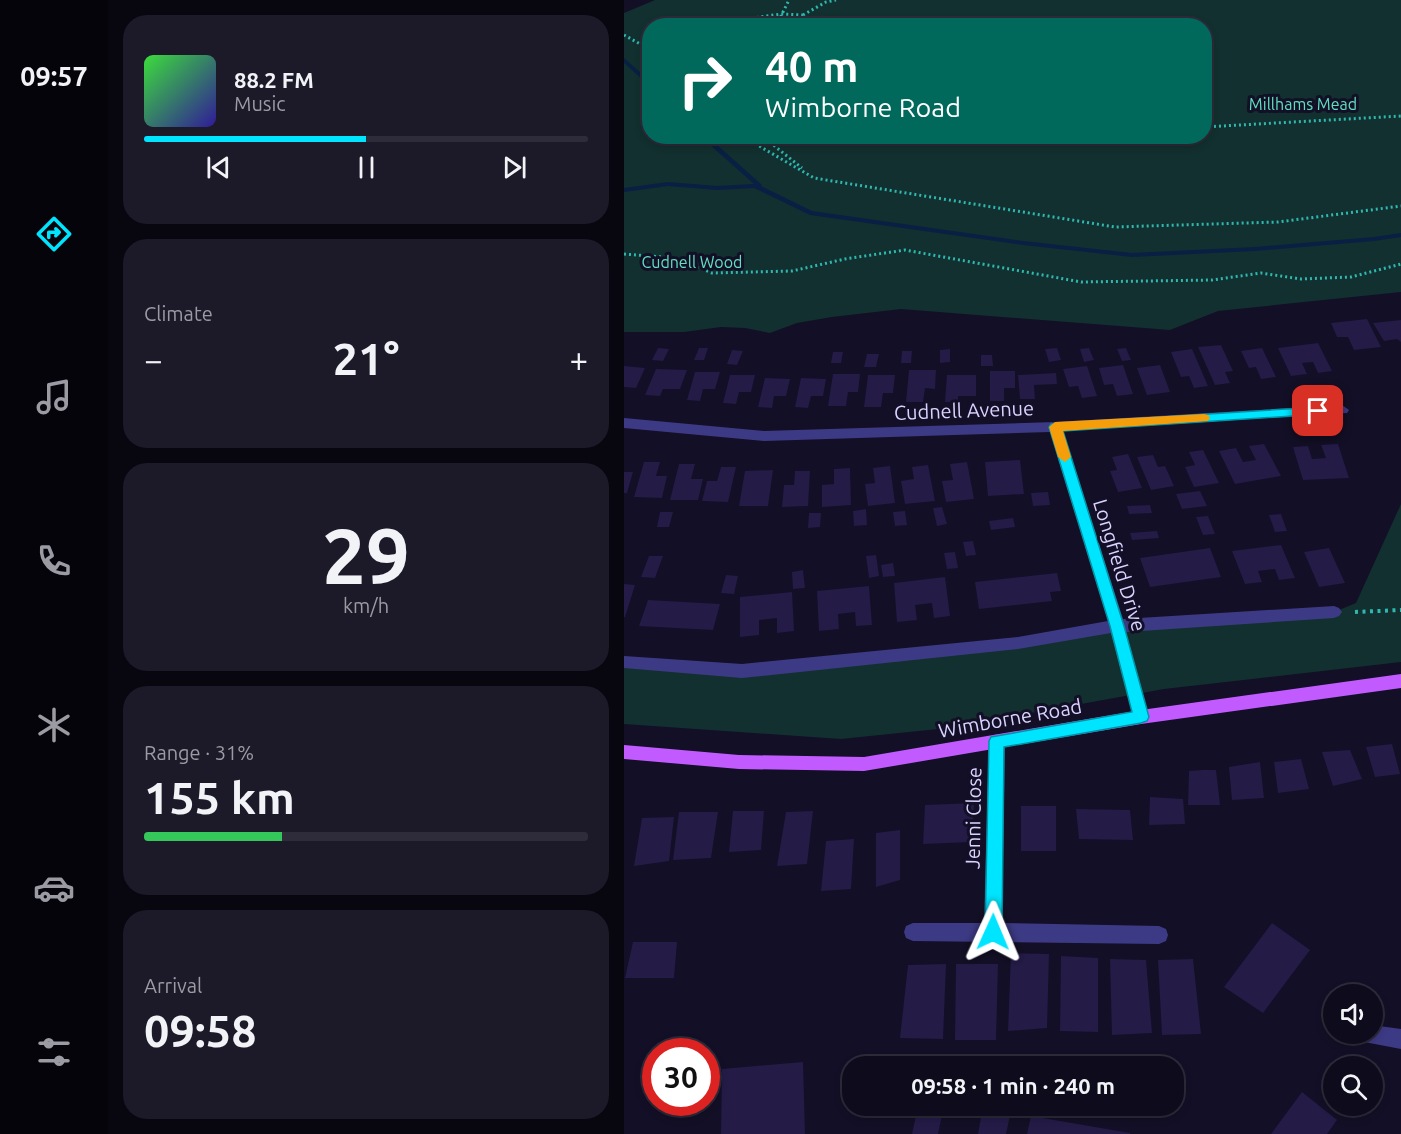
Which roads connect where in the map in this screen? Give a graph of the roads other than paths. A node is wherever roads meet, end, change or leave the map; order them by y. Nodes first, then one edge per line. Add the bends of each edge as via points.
1 (1342, 410) dead end
2 (624, 423) edge
3 (1055, 427) junction
4 (1334, 612) road end
5 (1117, 626) junction
6 (624, 662) edge
7 (1401, 681) edge
8 (1141, 717) junction
9 (996, 741) junction
10 (624, 752) edge
11 (913, 932) dead end
12 (993, 932) junction
13 (1159, 935) dead end
14 (1383, 1036) edge
15 (1401, 1039) edge

1 - 3 street, Cudnell Avenue
2 - 3 street, Cudnell Avenue via 764,436
3 - 5 street, Longfield Drive
4 - 5 street
5 - 6 street via 1017,643 742,671
5 - 8 street, Longfield Drive
7 - 8 main road, Wimborne Road
8 - 9 main road, Wimborne Road
9 - 10 main road, Wimborne Road via 864,764 739,762
9 - 12 street, Jenni Close
11 - 12 street
12 - 13 street
14 - 15 street

